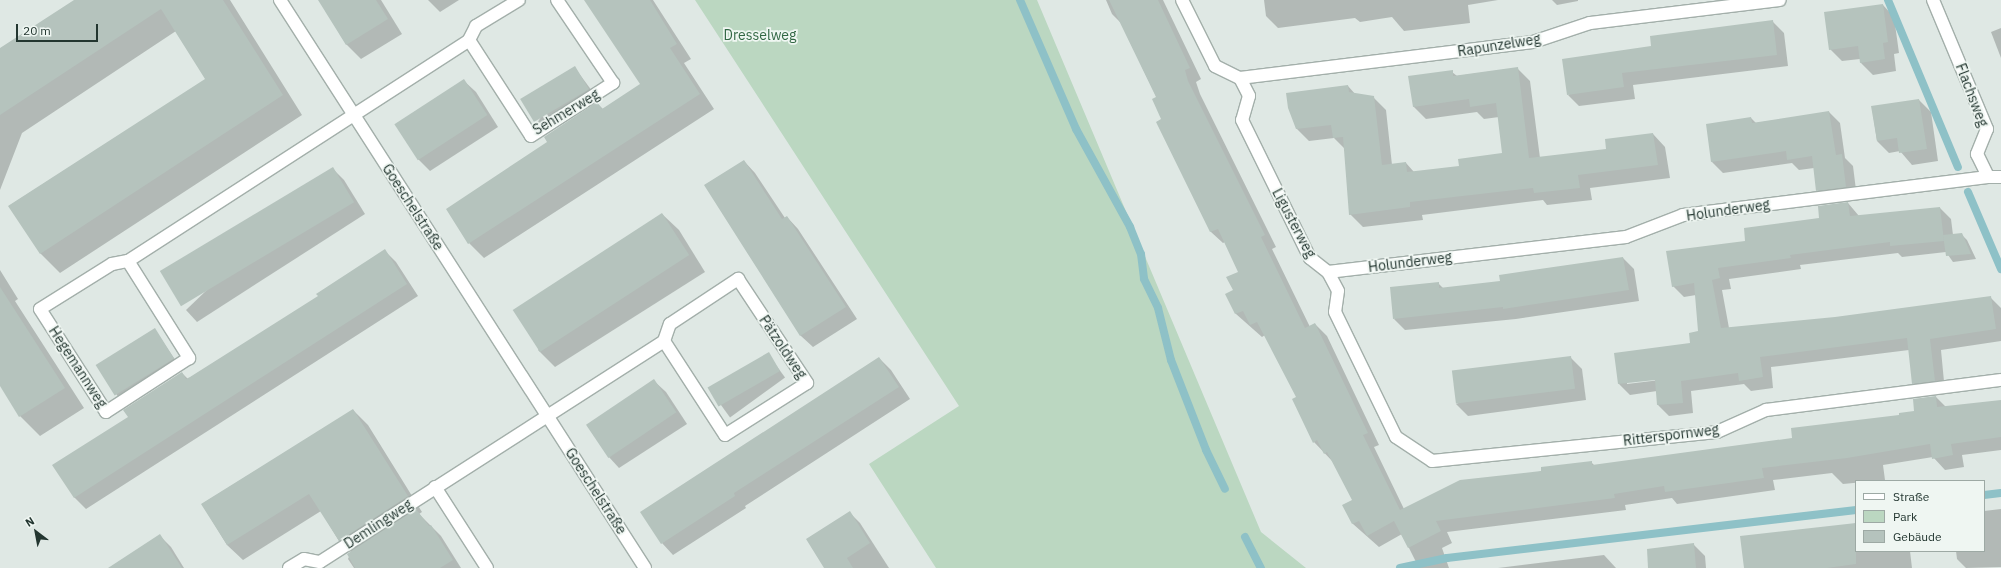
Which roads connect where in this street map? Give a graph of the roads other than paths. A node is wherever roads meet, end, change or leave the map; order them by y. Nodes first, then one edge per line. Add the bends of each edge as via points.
1 (280, 0) edge
2 (519, 0) edge
3 (557, 0) edge
4 (1182, 0) edge
5 (1780, 0) edge
6 (1933, 0) edge
7 (469, 40) junction
8 (1240, 78) junction
9 (354, 114) junction
10 (1988, 177) junction
11 (2001, 177) edge
12 (128, 261) junction
13 (1328, 272) junction
14 (664, 341) junction
15 (2001, 380) edge
16 (547, 415) junction
17 (1432, 461) joint
18 (435, 487) junction
19 (322, 565) edge
20 (289, 568) edge
21 (487, 568) edge
22 (645, 568) edge

1 - 9 street, Goeschelstraße
2 - 7 street via 476,26
3 - 7 street, Sehmerweg via 613,83 531,136
4 - 8 street via 1215,66
5 - 8 street, Rapunzelweg via 1590,23 1533,42
6 - 10 street, Flachsweg via 1987,129 1977,154
7 - 9 street
8 - 13 street, Ligusterweg via 1249,96 1242,120 1310,258
9 - 12 street, Hegemannweg
9 - 16 street, Goeschelstraße
10 - 11 street
10 - 13 street, Holunderweg via 1683,215 1626,237
12 - 12 street, Hegemannweg via 189,358 106,412 40,310 112,264
13 - 17 street, Ligusterweg via 1338,291 1335,312 1396,437
14 - 14 street, Pätzoldweg via 670,324 738,280 807,383 725,435
14 - 16 street
15 - 17 street, Ritterspornweg via 1766,410 1717,432
16 - 18 street
16 - 22 street, Goeschelstraße
18 - 19 street, Demlingweg
18 - 21 street
19 - 20 street, Demlingweg via 304,558

